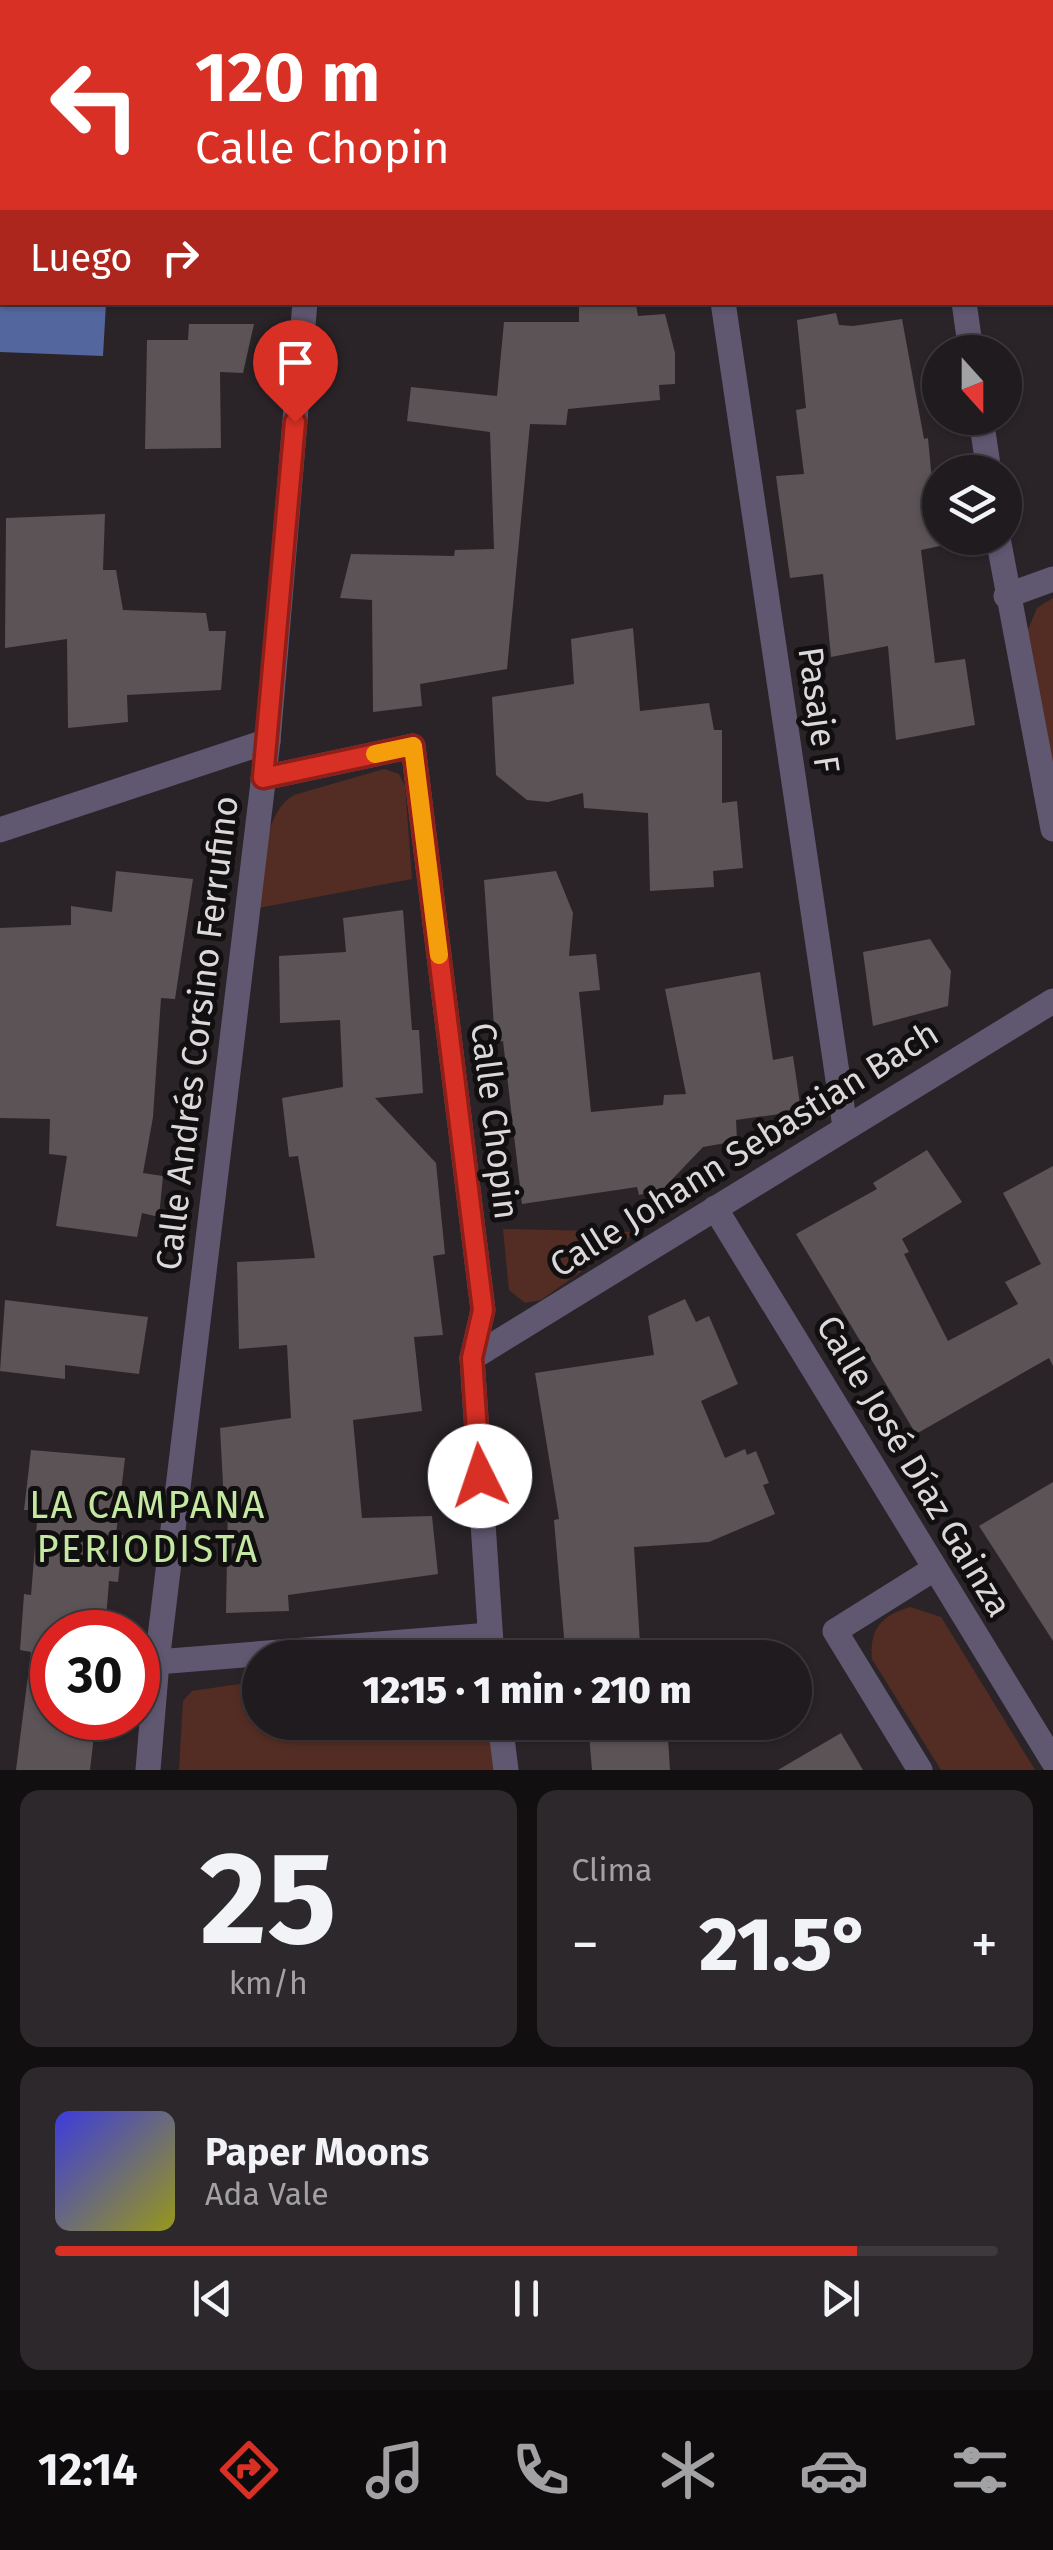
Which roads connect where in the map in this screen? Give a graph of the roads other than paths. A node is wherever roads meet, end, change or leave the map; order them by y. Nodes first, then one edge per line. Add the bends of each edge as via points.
1 (306, 305) edge
2 (723, 305) edge
3 (964, 305) edge
4 (969, 335) edge
5 (1000, 555) edge
6 (1053, 579) edge
7 (1006, 596) junction
8 (268, 741) junction
9 (263, 778) junction
10 (1053, 829) edge
11 (0, 830) edge
12 (1053, 1001) edge
13 (845, 1127) junction
14 (715, 1208) junction
15 (472, 1358) junction
16 (934, 1569) junction
17 (160, 1637) edge
18 (491, 1640) edge
19 (242, 1658) edge
20 (160, 1662) edge
21 (150, 1740) edge
22 (502, 1740) edge
23 (1053, 1761) edge
24 (148, 1770) edge
25 (506, 1770) edge
26 (920, 1770) edge

1 - 8 street, Calle Andrés Corsino Ferrufino
2 - 13 street, Pasaje F
3 - 4 street
5 - 7 street
6 - 7 street
7 - 10 street
8 - 9 street, Calle Andrés Corsino Ferrufino
8 - 11 street
9 - 15 street, Calle Chopin via 413,746 483,1310
9 - 17 street, Calle Andrés Corsino Ferrufino
12 - 13 street, Calle Johann Sebastian Bach
13 - 14 street, Calle Johann Sebastian Bach
14 - 15 street, Calle Johann Sebastian Bach
14 - 16 street, Calle José Díaz Gainza
15 - 18 street, Calle Chopin
16 - 23 street, Calle José Díaz Gainza
16 - 26 street via 835,1631
19 - 20 street
21 - 24 street, Calle Andrés Corsino Ferrufino
22 - 25 street

